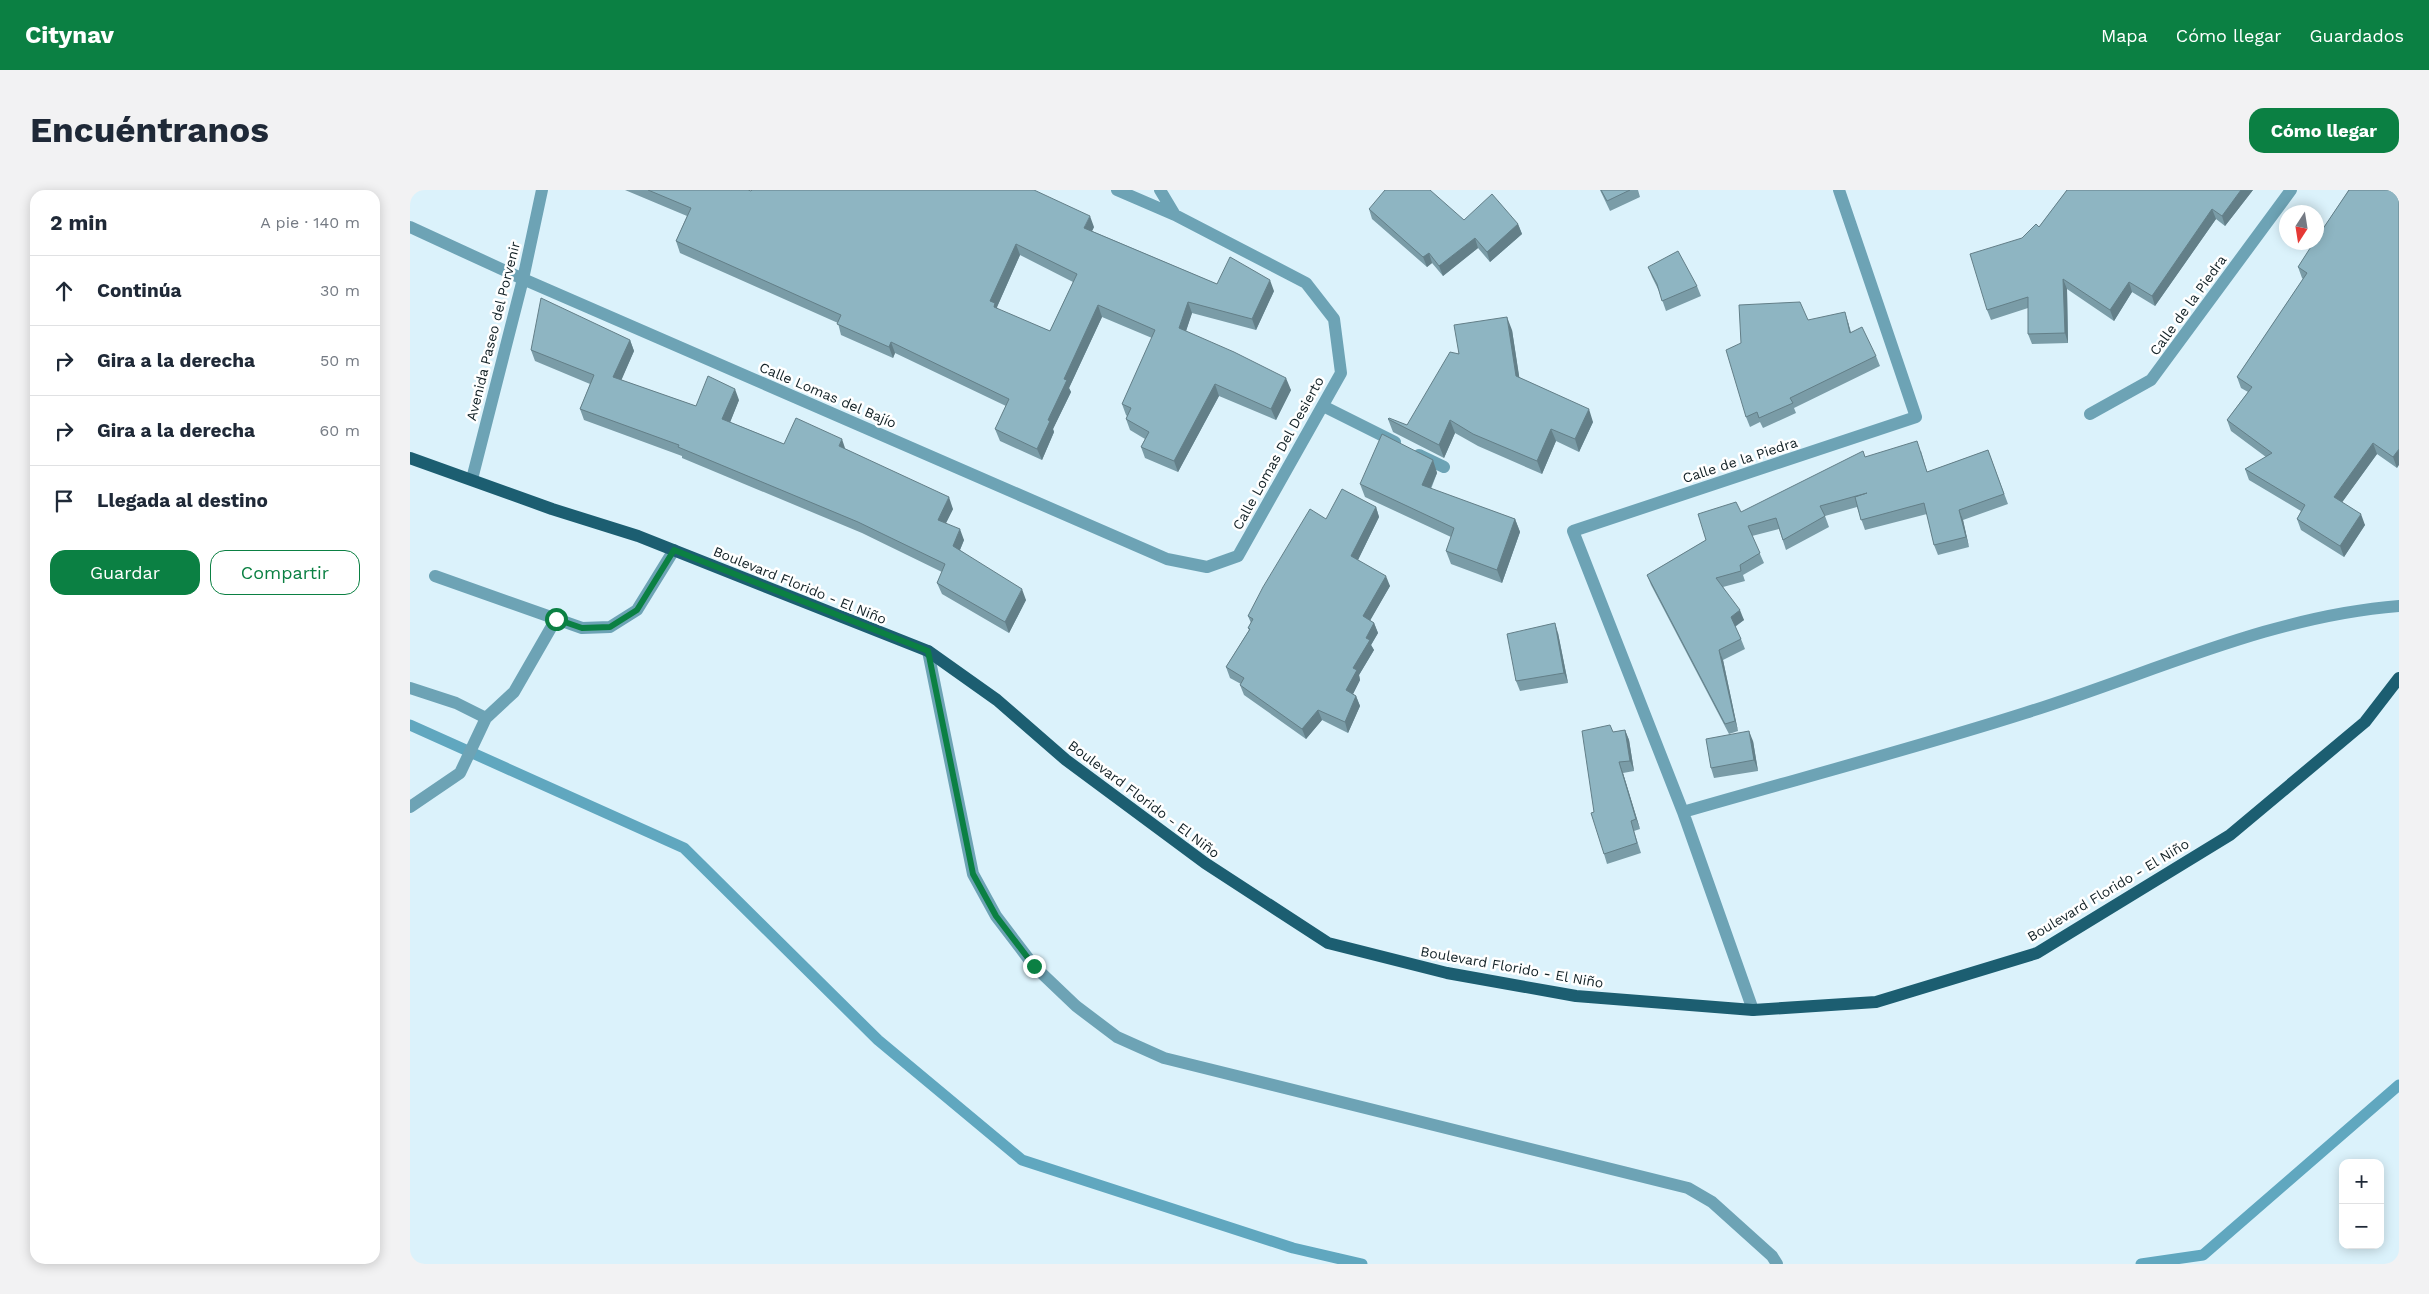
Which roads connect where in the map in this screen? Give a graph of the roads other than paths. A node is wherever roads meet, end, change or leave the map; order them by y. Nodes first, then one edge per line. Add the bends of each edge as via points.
1 (542, 190) edge
2 (1117, 190) edge
3 (1160, 190) edge
4 (1838, 190) edge
5 (2291, 190) edge
6 (1175, 215) junction
7 (410, 226) edge
8 (523, 279) junction
9 (1322, 406) junction
10 (2090, 414) dead end
11 (410, 458) edge
12 (1444, 467) dead end
13 (472, 479) junction
14 (674, 550) junction
15 (1238, 556) joint
16 (435, 576) dead end
17 (2399, 606) edge
18 (556, 619) junction
19 (928, 651) junction
20 (2399, 678) edge
21 (410, 688) edge
22 (486, 718) junction
23 (410, 807) edge
24 (1683, 812) junction
25 (1753, 1010) junction
26 (1774, 1260) edge

1 - 8 street, Avenida Paseo del Porvenir
2 - 6 street
3 - 6 street
4 - 24 street, Calle de la Piedra via 1916,417 1573,531
5 - 10 street, Calle de la Piedra via 2152,380
6 - 9 street, Calle Lomas Del Desierto via 1306,283 1318,297 1334,319 1341,373
7 - 8 street, Calle Lomas del Bajío
8 - 13 street, Avenida Paseo del Porvenir
8 - 15 street, Calle Lomas del Bajío via 1167,559 1207,567
9 - 12 street
9 - 15 street, Calle Lomas Del Desierto
11 - 13 main road, Boulevard Florido - El Niño
13 - 14 main road, Boulevard Florido - El Niño
14 - 18 street via 637,610 610,627 582,628
14 - 19 main road, Boulevard Florido - El Niño
16 - 18 street
17 - 24 street via 2278,627 2025,713
18 - 22 street via 514,692
19 - 25 main road, Boulevard Florido - El Niño via 997,700 1066,760 1205,863 1328,943 1447,973 1576,996
19 - 26 street via 973,874 996,916 1034,966 1076,1006 1118,1037 1164,1058 1688,1188 1712,1202
20 - 25 main road, Boulevard Florido - El Niño via 2365,722 2230,835 2037,952 1876,1002
21 - 22 street via 456,703
22 - 23 street via 460,773
24 - 25 street

